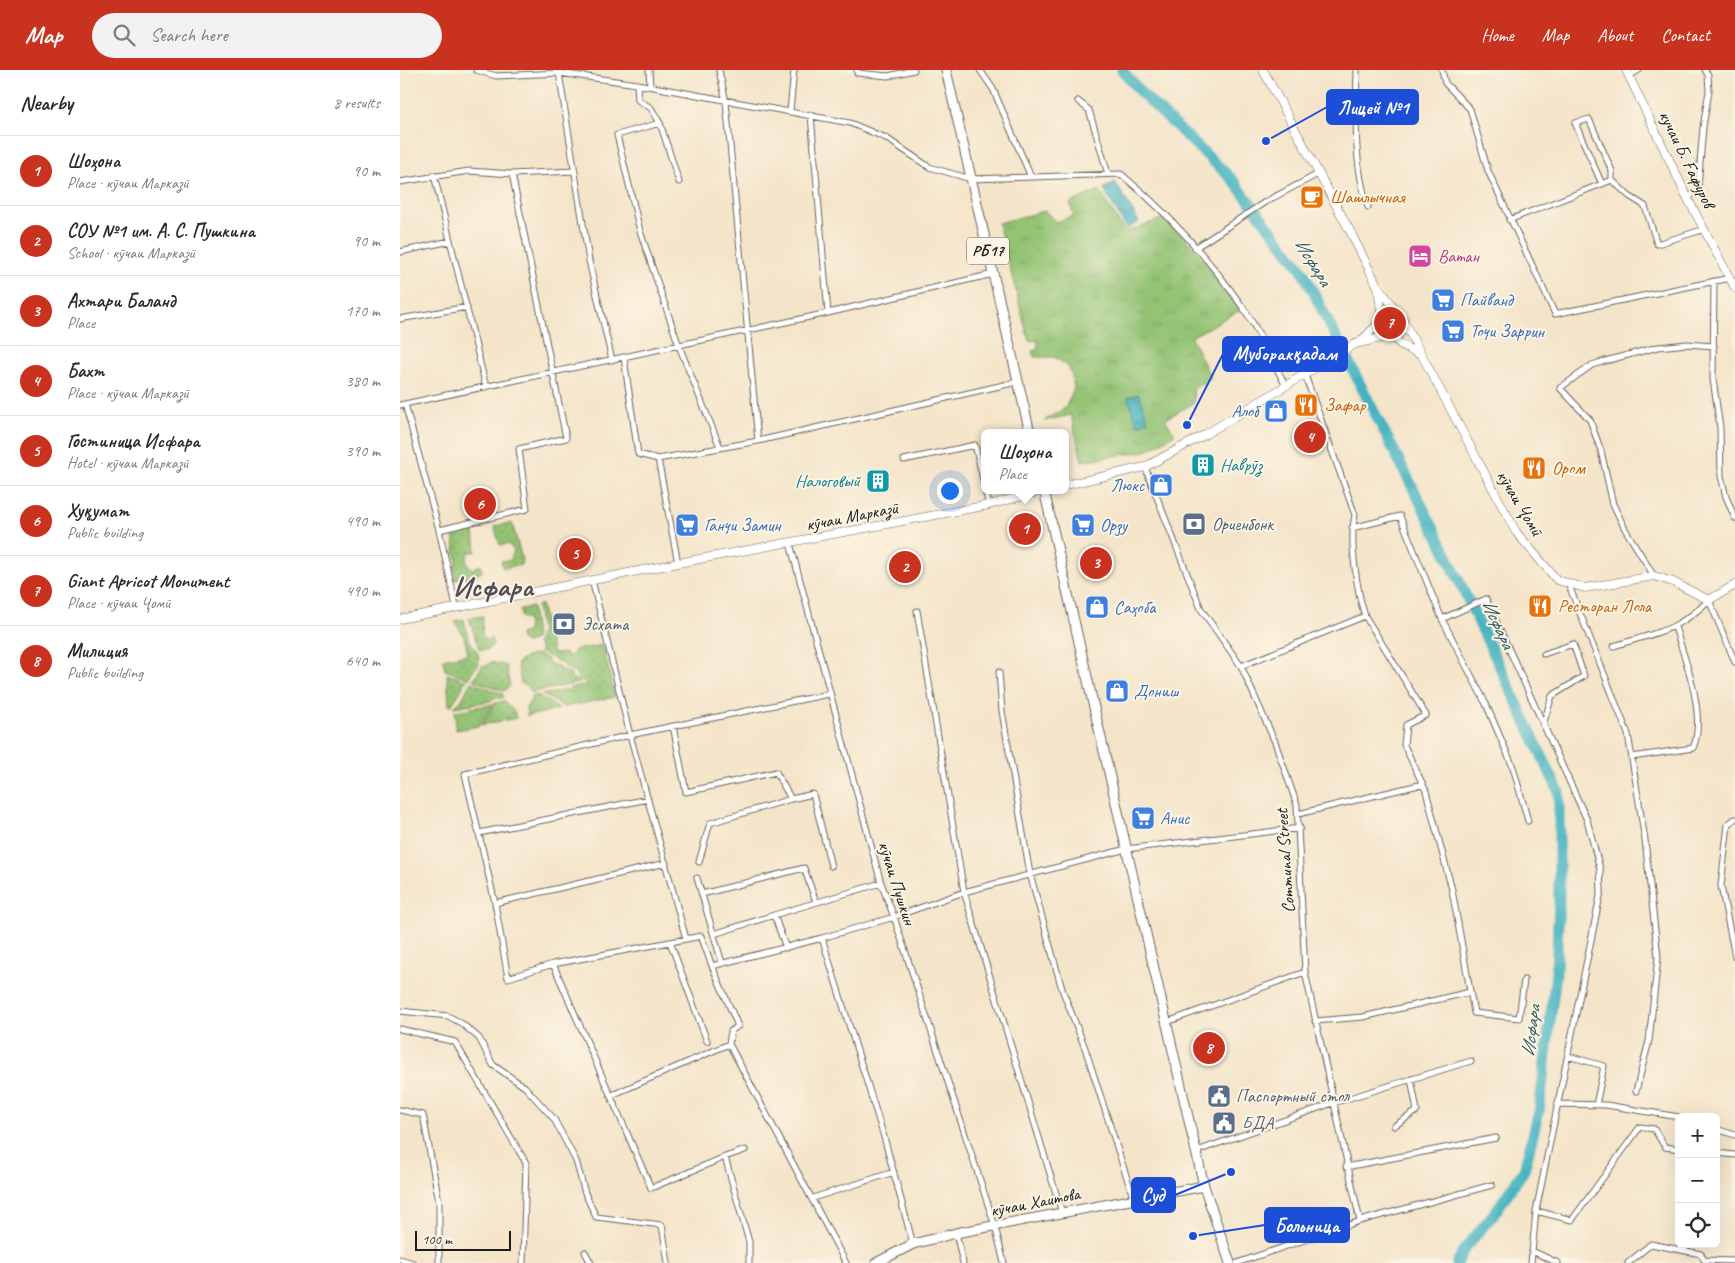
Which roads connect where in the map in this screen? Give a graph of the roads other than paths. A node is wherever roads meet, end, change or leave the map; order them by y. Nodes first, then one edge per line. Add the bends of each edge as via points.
1 (476, 70) edge
2 (649, 70) edge
3 (719, 70) edge
4 (794, 70) edge
5 (857, 70) edge
6 (914, 70) edge
7 (946, 70) edge
8 (980, 70) edge
9 (1263, 70) edge
10 (1357, 70) edge
11 (1442, 70) edge
12 (1639, 70) edge
13 (1705, 70) edge
14 (520, 72) edge
15 (563, 73) edge
16 (1628, 73) edge
17 (637, 84) junction
18 (650, 86) junction
19 (1078, 101) dead end
20 (726, 102) junction
21 (790, 111) junction
22 (811, 115) junction
23 (660, 123) junction
24 (574, 170) junction
25 (512, 174) junction
26 (1108, 174) junction
27 (1318, 174) junction
28 (434, 175) junction
29 (1031, 177) junction
30 (971, 179) junction
31 (1612, 180) junction
32 (400, 182) edge
33 (680, 182) dead end
34 (1602, 184) junction
35 (1688, 199) junction
36 (1368, 207) dead end
37 (1510, 220) junction
38 (1705, 228) junction
39 (450, 241) junction
40 (1195, 248) junction
41 (400, 252) edge
42 (993, 274) junction
43 (1730, 278) junction
44 (1714, 281) junction
45 (1378, 287) junction
46 (1735, 288) edge
47 (466, 307) junction
48 (828, 313) junction
49 (1382, 318) junction
50 (400, 319) edge
51 (1402, 319) junction
52 (747, 331) junction
53 (1391, 336) junction
54 (1357, 343) junction
55 (679, 346) junction
56 (1714, 346) junction
57 (1422, 355) junction
58 (624, 358) junction
59 (612, 360) junction
60 (554, 373) junction
61 (1305, 375) junction
62 (1017, 382) junction
63 (1286, 386) junction
64 (486, 388) junction
65 (402, 405) edge
66 (1029, 429) edge
67 (758, 441) junction
68 (720, 447) junction
69 (658, 459) junction
70 (904, 460) dead end
71 (1144, 467) junction
72 (981, 471) edge
73 (1069, 485) edge
74 (986, 494) edge
75 (1029, 494) edge
76 (1045, 494) edge
77 (989, 505) junction
78 (1735, 518) edge
79 (1352, 528) junction
80 (439, 530) junction
81 (790, 543) junction
82 (678, 563) junction
83 (1654, 576) junction
84 (592, 580) junction
85 (1568, 583) junction
86 (1735, 585) edge
87 (1709, 600) junction
88 (456, 606) junction
89 (917, 611) dead end
90 (1365, 616) junction
91 (400, 619) edge
92 (1442, 619) junction
93 (1675, 627) junction
94 (1614, 646) dead end
95 (1544, 654) dead end
96 (1735, 662) edge
97 (1241, 666) junction
98 (999, 672) dead end
99 (829, 694) junction
100 (1542, 725) junction
101 (673, 726) junction
102 (630, 735) junction
103 (1632, 757) junction
104 (1423, 784) junction
105 (791, 798) junction
106 (648, 799) junction
107 (1298, 814) junction
108 (1735, 819) edge
109 (1528, 821) dead end
110 (1300, 828) junction
111 (479, 833) junction
112 (1126, 849) junction
113 (698, 862) dead end
114 (666, 863) junction
115 (831, 866) dead end
116 (1030, 874) junction
117 (697, 878) dead end
118 (881, 883) junction
119 (964, 892) junction
120 (702, 894) junction
121 (816, 902) junction
122 (494, 903) junction
123 (774, 915) junction
124 (894, 917) junction
125 (714, 934) junction
126 (822, 938) junction
127 (686, 939) junction
128 (670, 942) junction
129 (786, 948) junction
130 (1735, 957) edge
131 (553, 964) junction
132 (722, 964) junction
133 (712, 966) junction
134 (1305, 972) junction
135 (1524, 980) dead end
136 (1470, 992) junction
137 (400, 1011) edge
138 (1315, 1021) junction
139 (1167, 1022) junction
140 (400, 1029) edge
141 (707, 1041) dead end
142 (729, 1044) junction
143 (1568, 1056) junction
144 (1471, 1061) dead end
145 (1411, 1079) junction
146 (1636, 1091) dead end
147 (612, 1095) junction
148 (1333, 1103) junction
149 (1558, 1104) junction
150 (1596, 1105) junction
151 (400, 1110) edge
152 (1675, 1116) edge
153 (1394, 1126) dead end
154 (1720, 1130) edge
155 (1735, 1135) edge
156 (1496, 1138) dead end
157 (1675, 1148) edge
158 (745, 1150) dead end
159 (1197, 1151) junction
160 (1720, 1153) edge
161 (1735, 1155) edge
162 (725, 1157) junction
163 (1346, 1167) junction
164 (894, 1172) junction
165 (1492, 1185) dead end
166 (1204, 1186) junction
167 (812, 1198) junction
168 (1134, 1200) junction
169 (1536, 1211) junction
170 (1062, 1213) junction
171 (1360, 1221) junction
172 (995, 1226) junction
173 (956, 1233) junction
174 (913, 1244) junction
175 (1532, 1251) junction
176 (585, 1252) dead end
177 (400, 1259) edge
178 (1735, 1261) edge
179 (880, 1262) edge
180 (413, 1263) edge
181 (439, 1263) edge
182 (523, 1263) edge
183 (591, 1263) edge
184 (668, 1263) edge
185 (749, 1263) edge
186 (846, 1263) edge
187 (963, 1263) edge
188 (1004, 1263) edge
189 (1230, 1263) edge
190 (1237, 1263) edge
191 (1531, 1263) edge
192 (1558, 1263) edge
193 (1628, 1263) edge

1 - 14 street via 496,76
2 - 18 street
3 - 20 street
4 - 21 street
5 - 6 street via 857,73 888,76
7 - 30 main road, РБ17
8 - 29 street via 993,89
9 - 27 main road, кӯчаи Ҷомӣ
10 - 36 street via 1356,153
11 - 37 street via 1445,83 1470,109 1488,171
12 - 16 street
13 - 35 street via 1709,91 1698,188
14 - 15 street
15 - 17 street
15 - 24 street
16 - 35 main road, кучаи Б. Ғафуров
17 - 18 street
17 - 23 street via 638,100 651,108
18 - 20 street
19 - 26 street via 1088,110
20 - 21 street
20 - 52 street
21 - 22 street
22 - 30 street via 850,123 886,138 929,167
22 - 48 street
23 - 33 street
23 - 55 street via 617,135 640,231
24 - 25 street
24 - 59 street via 589,261
25 - 28 street via 469,170
25 - 60 street
26 - 29 street
26 - 40 street via 1122,174
27 - 40 street via 1264,202
27 - 45 main road, кӯчаи Ҷомӣ
28 - 32 street
28 - 39 street
29 - 30 street
30 - 42 main road, РБ17
31 - 34 street
31 - 34 street via 1612,171 1589,118 1575,123
31 - 38 street via 1628,196 1645,206 1657,244
34 - 37 street
35 - 38 main road, кучаи Б. Ғафуров
37 - 44 street via 1555,314
38 - 43 main road, кучаи Б. Ғафуров
39 - 41 street
39 - 47 street
40 - 63 street via 1245,310
42 - 48 street
42 - 62 main road, РБ17
43 - 44 street
43 - 46 main road, кучаи Б. Ғафуров
44 - 56 street
45 - 49 main road
45 - 51 main road, кӯчаи Ҷомӣ
47 - 50 street
47 - 64 street
48 - 52 street
49 - 51 main road via 1390,312
49 - 53 main road via 1381,328
49 - 54 main road
51 - 53 main road via 1400,333
51 - 57 main road, кӯчаи Ҷомӣ
52 - 55 street
52 - 67 street
53 - 54 main road
53 - 57 main road
54 - 61 main road
55 - 58 street
55 - 68 street
56 - 78 street via 1713,379 1720,428 1721,476
56 - 83 street via 1658,347 1605,361 1592,365 1560,388 1590,420 1602,451 1613,504
57 - 85 main road, кӯчаи Ҷомӣ via 1516,532 1557,580
58 - 59 street
58 - 69 street via 638,454
59 - 60 street
60 - 64 street
60 - 80 street via 566,438 519,449 526,509
61 - 63 main road
61 - 79 street via 1355,515
62 - 66 main road, РБ17
62 - 67 street
63 - 71 main road
64 - 65 street
65 - 80 street
67 - 68 street
68 - 69 street
69 - 82 street
70 - 72 street via 975,445
71 - 73 main road
71 - 97 street, Communal Street via 1202,609
74 - 77 street
75 - 77 main road, кӯчаи Марказӣ
76 - 112 main road
77 - 81 main road, кӯчаи Марказӣ
79 - 90 street via 1360,602
79 - 92 street via 1400,516
80 - 88 street
81 - 82 main road, кӯчаи Марказӣ
81 - 99 street, кӯчаи Пушкин
82 - 84 main road, кӯчаи Марказӣ
83 - 85 main road, кӯчаи Ҷомӣ via 1585,588
83 - 87 main road, кӯчаи Ҷомӣ
84 - 88 main road, кӯчаи Марказӣ
84 - 102 street
85 - 103 street via 1628,734
86 - 87 main road
87 - 93 street
87 - 96 street
88 - 91 main road, кӯчаи Марказӣ
89 - 119 street
90 - 97 street
90 - 104 street via 1426,715 1406,724 1404,745
92 - 100 street via 1486,599
92 - 109 street via 1486,704 1513,767
93 - 94 street
93 - 103 street via 1694,693 1698,736 1693,748
95 - 100 street via 1574,644 1584,676 1552,696
97 - 107 street, Communal Street via 1275,742
98 - 116 street via 1002,711
99 - 101 street
99 - 118 street, кӯчаи Пушкин
100 - 143 street via 1587,820 1600,869 1601,891
101 - 102 street
101 - 105 street via 686,792 776,772
102 - 106 street
102 - 111 street via 465,774
103 - 146 street via 1658,957 1649,1041
104 - 107 street
104 - 136 street via 1452,890
105 - 113 street via 710,823
105 - 115 street via 813,794
106 - 111 street
106 - 114 street
107 - 110 street, Communal Street
108 - 130 street via 1728,824 1721,886
110 - 112 street
110 - 134 street, Communal Street
111 - 122 street
112 - 116 street
112 - 139 main road
114 - 122 street
114 - 127 street
116 - 119 street
116 - 168 street via 1062,990 1085,1048
117 - 120 street
118 - 121 street
118 - 124 street, кӯчаи Пушкин
119 - 124 street
119 - 170 street
120 - 121 street via 804,868
120 - 125 street
121 - 123 street
122 - 131 street via 508,978
123 - 125 street
123 - 129 street
124 - 126 street
124 - 172 street, кӯчаи Пушкин
125 - 132 street
126 - 129 street
126 - 164 street
127 - 128 street
127 - 133 street via 701,936
128 - 131 street
128 - 141 street
129 - 132 street
131 - 147 street
132 - 133 street
133 - 142 street via 738,1026 731,1031
134 - 138 street, Communal Street
134 - 139 street
135 - 136 street via 1519,1018 1474,1013
136 - 138 street via 1363,1017
137 - 184 street via 448,1016 479,1038 493,1065 525,1087 554,1119 576,1161 596,1217 662,1224
138 - 148 street, Communal Street
139 - 159 main road
140 - 182 street via 455,1042 526,1163
142 - 147 street
142 - 167 street
143 - 149 street
143 - 150 street via 1604,1066
144 - 145 street
145 - 148 street
145 - 153 street via 1417,1111
147 - 162 street via 651,1188
148 - 159 street
148 - 163 street, Communal Street
149 - 150 street
149 - 169 street
150 - 152 street
151 - 181 street via 423,1115 439,1202
154 - 155 street
156 - 163 street
157 - 169 street via 1665,1147 1654,1129 1640,1127 1572,1220
158 - 162 street
159 - 166 main road
160 - 161 street
162 - 185 street via 749,1242
163 - 171 street, Communal Street
164 - 167 street
164 - 174 street
165 - 171 street
166 - 168 main road, кӯчаи Хаитова
166 - 189 main road
167 - 186 street
168 - 170 main road, кӯчаи Хаитова
169 - 175 street
170 - 172 main road, кӯчаи Хаитова
171 - 190 street
172 - 173 main road, кӯчаи Хаитова
172 - 188 street, кӯчаи Пушкин
173 - 174 main road, кӯчаи Хаитова
173 - 187 street
174 - 179 main road, кӯчаи Хаитова
175 - 191 street
175 - 192 street
176 - 183 street
177 - 180 street
178 - 193 street via 1704,1260 1701,1254 1691,1250 1651,1244

